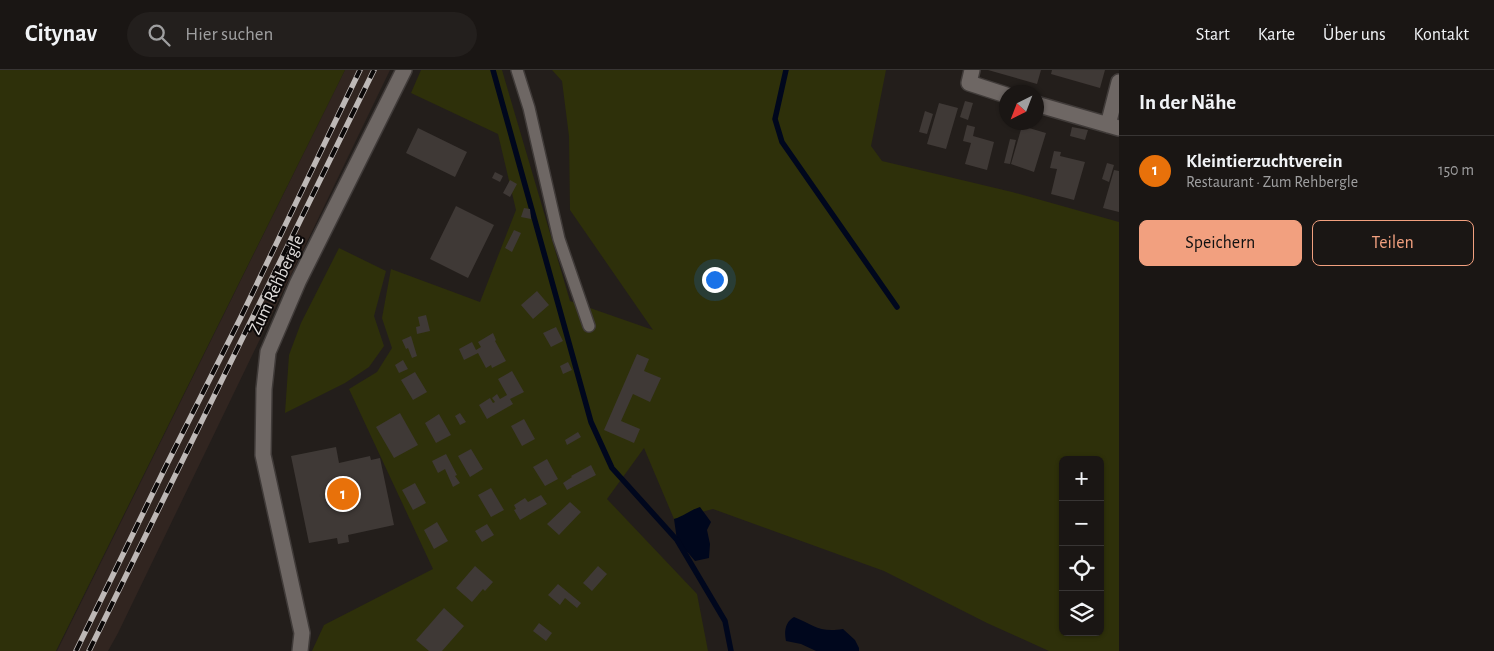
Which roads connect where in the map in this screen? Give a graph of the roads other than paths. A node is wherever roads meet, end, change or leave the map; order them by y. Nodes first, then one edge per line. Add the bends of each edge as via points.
1 (404, 70) edge
2 (517, 70) edge
3 (972, 70) edge
4 (1119, 82) edge
5 (999, 93) edge
6 (1044, 106) edge
7 (1113, 126) edge
8 (589, 326) dead end
9 (300, 651) edge

1 - 9 street, Zum Rehbergle via 298,282 268,352 262,454 302,633
2 - 8 lane via 559,239
3 - 5 street via 969,83
4 - 7 street
6 - 7 street

